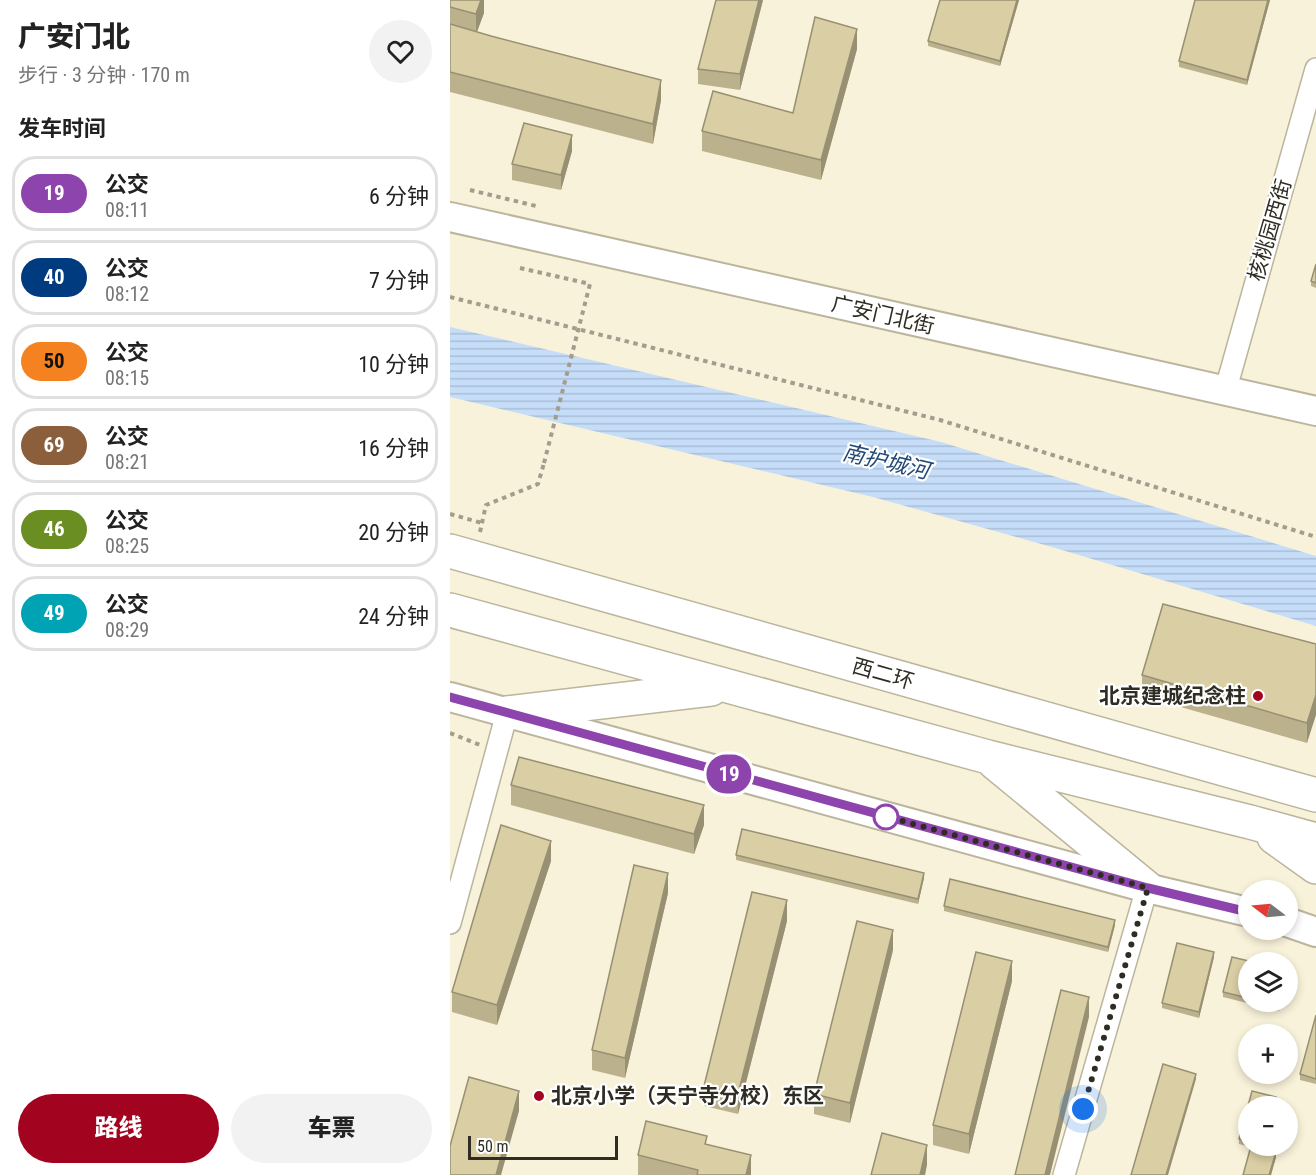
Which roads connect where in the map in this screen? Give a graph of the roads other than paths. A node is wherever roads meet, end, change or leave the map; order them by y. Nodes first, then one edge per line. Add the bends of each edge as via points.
1 (1316, 69) edge
2 (450, 217) edge
3 (1225, 392) junction
4 (1316, 411) edge
5 (459, 547) edge
6 (450, 610) edge
7 (729, 687) junction
8 (450, 696) edge
9 (507, 713) junction
10 (987, 757) junction
11 (1184, 759) junction
12 (1316, 770) edge
13 (1316, 795) edge
14 (1250, 822) junction
15 (1316, 840) edge
16 (1316, 867) edge
17 (1148, 888) junction
18 (1238, 910) edge
19 (450, 922) edge
20 (1298, 926) edge
21 (1316, 932) edge
22 (1064, 1175) edge

1 - 3 street, 核桃园西街
2 - 3 street, 广安门北街
3 - 4 street, 广安门北街
5 - 11 highway, 西二环
6 - 7 highway
7 - 9 highway
7 - 10 highway
8 - 9 street
9 - 17 street
9 - 19 street
10 - 14 highway
10 - 17 highway
11 - 12 highway via 1280,771
11 - 13 highway, 西二环
14 - 15 highway
14 - 16 highway
17 - 18 street
17 - 22 street
20 - 21 street

